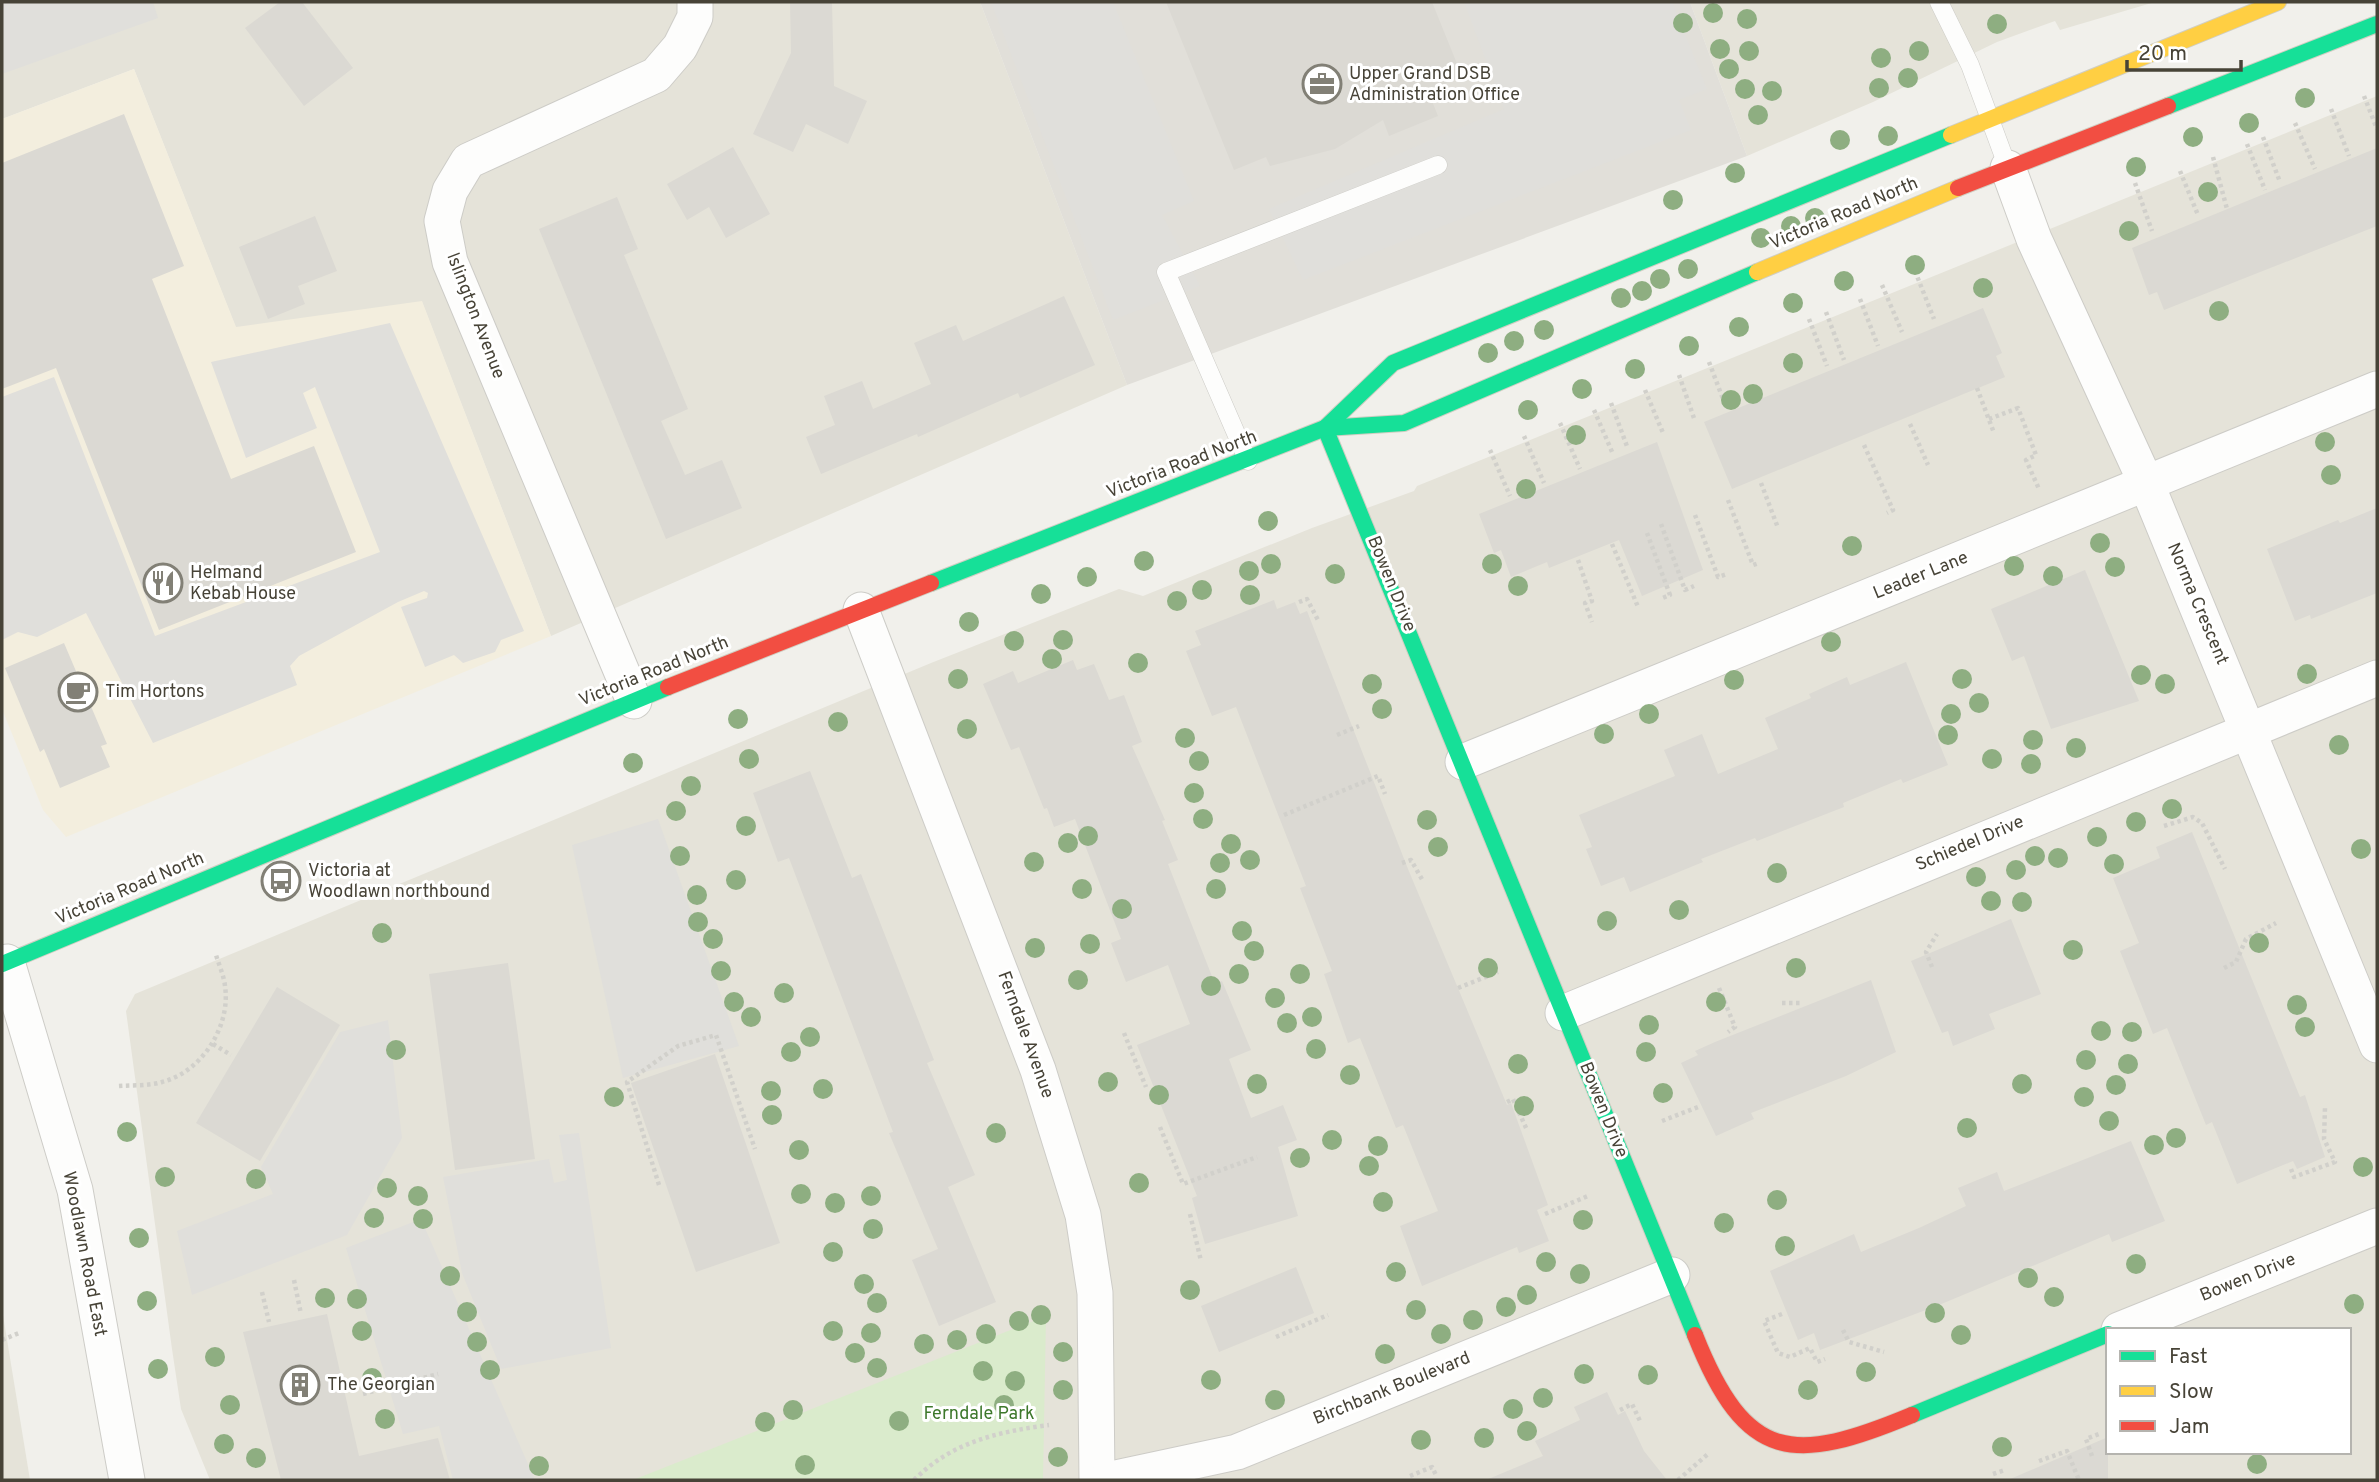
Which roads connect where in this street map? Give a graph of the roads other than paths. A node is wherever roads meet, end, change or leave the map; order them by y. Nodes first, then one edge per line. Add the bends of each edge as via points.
1 (695, 2) edge
2 (1939, 2) edge
3 (2278, 2) edge
4 (2377, 24) edge
5 (1993, 121) junction
6 (1438, 165) dead end
7 (2008, 168) junction
8 (2377, 389) edge
9 (1325, 428) junction
10 (1248, 461) junction
11 (2147, 485) junction
12 (861, 610) junction
13 (2377, 678) edge
14 (634, 701) junction
15 (2249, 729) junction
16 (1463, 762) junction
17 (4, 959) edge
18 (1563, 1013) junction
19 (2377, 1045) edge
20 (2377, 1226) edge
21 (1672, 1275) junction
22 (2124, 1328) edge
23 (2106, 1335) edge
24 (127, 1480) edge
25 (1097, 1480) edge
26 (1106, 1480) edge

1 - 14 street, Islington Avenue via 695,17 680,47 656,75 468,161 450,191 442,221 450,262
2 - 5 lane
3 - 5 main road, Victoria Road North
4 - 7 main road, Victoria Road North
5 - 7 lane
5 - 9 main road, Victoria Road North via 1393,363
6 - 10 lane via 1166,272
7 - 9 main road, Victoria Road North via 1404,423
7 - 11 street, Norma Crescent via 2034,239
8 - 11 street, Leader Lane
9 - 10 main road, Victoria Road North
9 - 16 main road, Bowen Drive
10 - 12 main road, Victoria Road North
11 - 15 street, Norma Crescent
11 - 16 street, Leader Lane
12 - 14 main road, Victoria Road North
12 - 25 street, Ferndale Avenue via 1038,1070 1083,1215 1095,1293
13 - 15 street, Schiedel Drive
14 - 17 main road, Victoria Road North
15 - 18 street, Schiedel Drive
15 - 19 street, Norma Crescent
16 - 18 main road, Bowen Drive
17 - 24 street, Woodlawn Road East via 75,1190
18 - 21 main road, Bowen Drive
20 - 22 street, Bowen Drive
21 - 23 main road, Bowen Drive via 1724,1398 1756,1434 1781,1445 1806,1447 1861,1436
21 - 26 street, Birchbank Boulevard via 1237,1452

